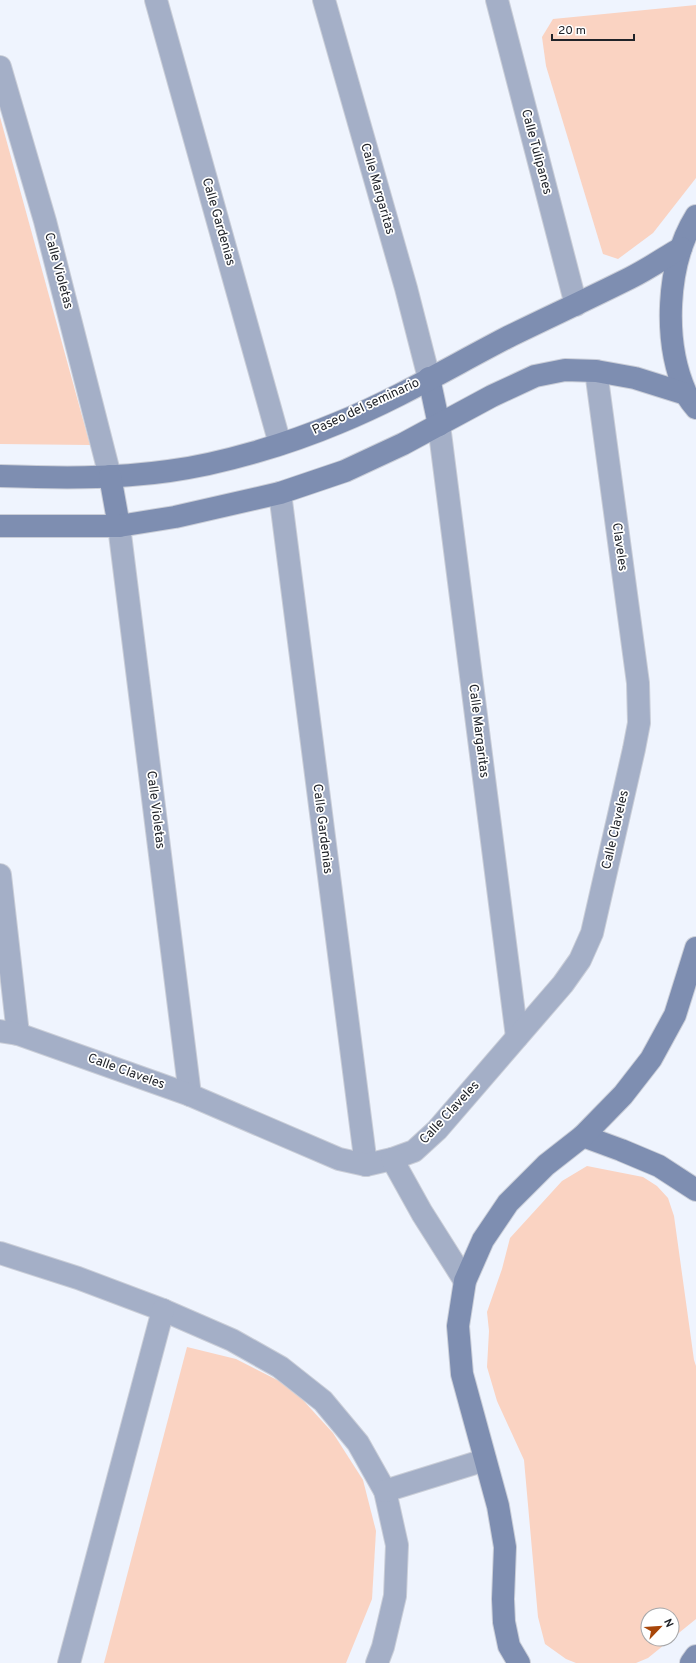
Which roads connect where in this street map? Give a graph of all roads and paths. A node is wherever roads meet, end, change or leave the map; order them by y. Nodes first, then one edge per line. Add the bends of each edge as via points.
1 (156, 0) edge
2 (324, 0) edge
3 (497, 0) edge
4 (0, 67) edge
5 (696, 216) edge
6 (681, 248) junction
7 (576, 305) junction
8 (596, 371) junction
9 (429, 378) junction
10 (691, 401) edge
11 (439, 425) junction
12 (280, 444) junction
13 (0, 476) edge
14 (110, 476) junction
15 (280, 493) junction
16 (0, 526) edge
17 (119, 526) junction
18 (639, 723) joint
19 (0, 875) edge
20 (696, 948) edge
21 (9, 1032) edge
22 (517, 1037) junction
23 (190, 1095) junction
24 (583, 1136) junction
25 (392, 1159) junction
26 (366, 1165) junction
27 (696, 1190) edge
28 (0, 1254) edge
29 (465, 1281) junction
30 (163, 1310) junction
31 (485, 1460) junction
32 (385, 1491) junction
33 (696, 1656) edge
34 (69, 1663) edge
35 (377, 1663) edge
36 (519, 1663) edge
37 (691, 1663) edge

1 - 12 street, Calle Gardenias
2 - 9 street, Calle Margaritas
3 - 7 street, Calle Tulipanes
4 - 14 street, Calle Violetas via 45,221
5 - 6 street
6 - 7 street, Paseo del seminario
6 - 10 street via 671,291 671,325 675,360
7 - 9 street, Paseo del seminario
8 - 10 street via 635,378
8 - 11 street via 565,370 535,376
8 - 18 street, Claveles via 638,683
9 - 11 street
9 - 12 street, Paseo del seminario via 338,424
11 - 15 street via 345,471
11 - 22 street, Calle Margaritas
12 - 14 street, Paseo del seminario via 169,471
13 - 14 street, Paseo del seminario
14 - 17 street
15 - 17 street via 175,517
15 - 26 street, Calle Gardenias
16 - 17 street
17 - 23 street, Calle Violetas
18 - 22 street, Calle Claveles via 592,933 580,960 563,984
19 - 21 street
20 - 24 street via 675,1015 651,1059 623,1095
21 - 23 street, Calle Claveles
22 - 25 street, Calle Claveles via 437,1130 414,1151
23 - 26 street, Calle Claveles via 339,1159
24 - 27 street via 659,1166
24 - 29 street via 546,1165 508,1203 483,1240
25 - 26 street, Calle Claveles
25 - 29 street
28 - 30 street via 78,1278
29 - 31 street via 458,1326 462,1374
30 - 32 street via 232,1340 280,1367 323,1401 358,1443
30 - 34 street
31 - 32 street
31 - 36 street via 498,1506 504,1547 504,1622 510,1646
32 - 35 street via 397,1545 396,1596
33 - 37 street

